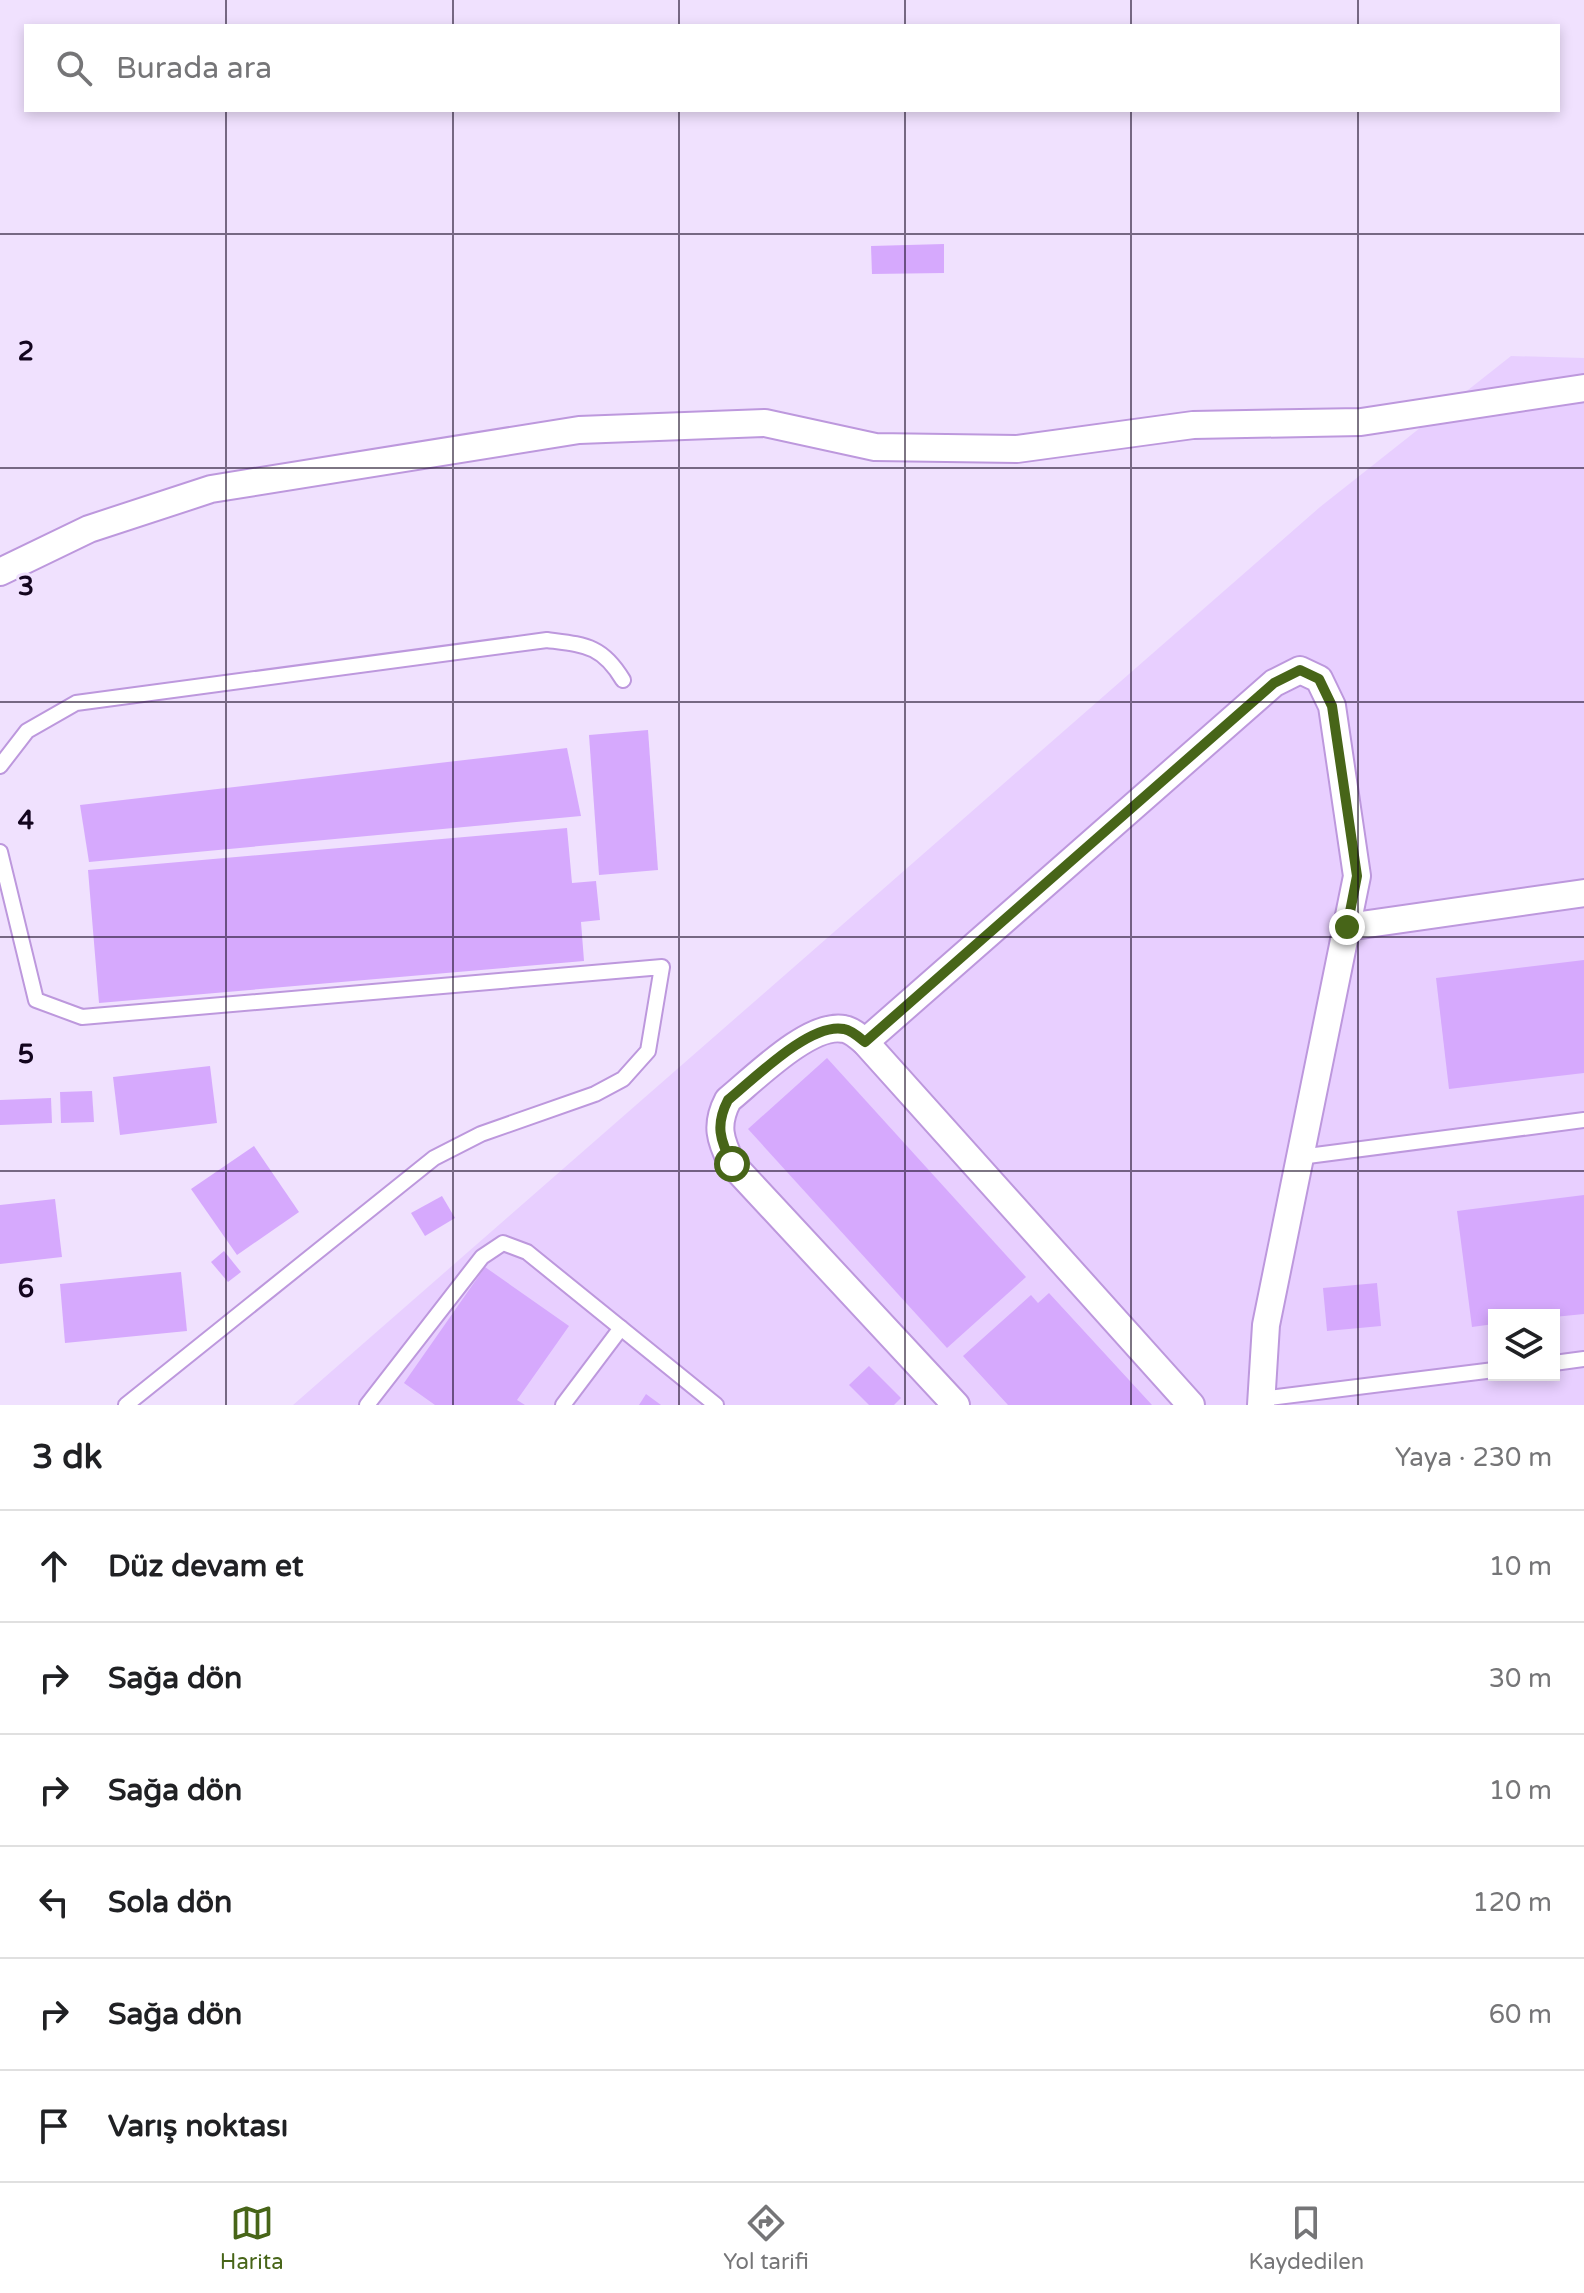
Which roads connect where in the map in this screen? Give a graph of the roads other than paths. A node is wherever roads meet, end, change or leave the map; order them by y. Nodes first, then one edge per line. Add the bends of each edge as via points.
1 (1584, 388) edge
2 (0, 572) edge
3 (623, 680) dead end
4 (0, 766) edge
5 (0, 852) edge
6 (1584, 893) edge
7 (1347, 927) junction
8 (865, 1042) junction
9 (1584, 1120) edge
10 (1300, 1157) junction
11 (621, 1328) junction
12 (1584, 1359) edge
13 (1560, 1362) edge
14 (1488, 1371) edge
15 (1261, 1402) edge
16 (126, 1405) edge
17 (367, 1405) edge
18 (563, 1405) edge
19 (716, 1405) edge
20 (956, 1405) edge
21 (1191, 1405) edge

1 - 2 street via 1361,422 1193,425 1017,449 875,447 765,423 579,430 211,489 89,529
3 - 4 lane via 610,658 582,645 547,640 76,703 27,731
5 - 16 lane via 36,1000 82,1017 662,967 648,1051 623,1079 481,1134 434,1158
6 - 7 street
7 - 8 street via 1357,876 1332,706 1319,679 1300,670 1274,683
7 - 10 street
8 - 20 street via 846,1029 807,1037 728,1100 720,1114 719,1138 732,1164
8 - 21 street
9 - 10 lane
10 - 15 street via 1266,1325
11 - 17 lane via 527,1252 503,1243 482,1257
11 - 18 lane
11 - 19 lane
12 - 13 lane
14 - 15 lane

